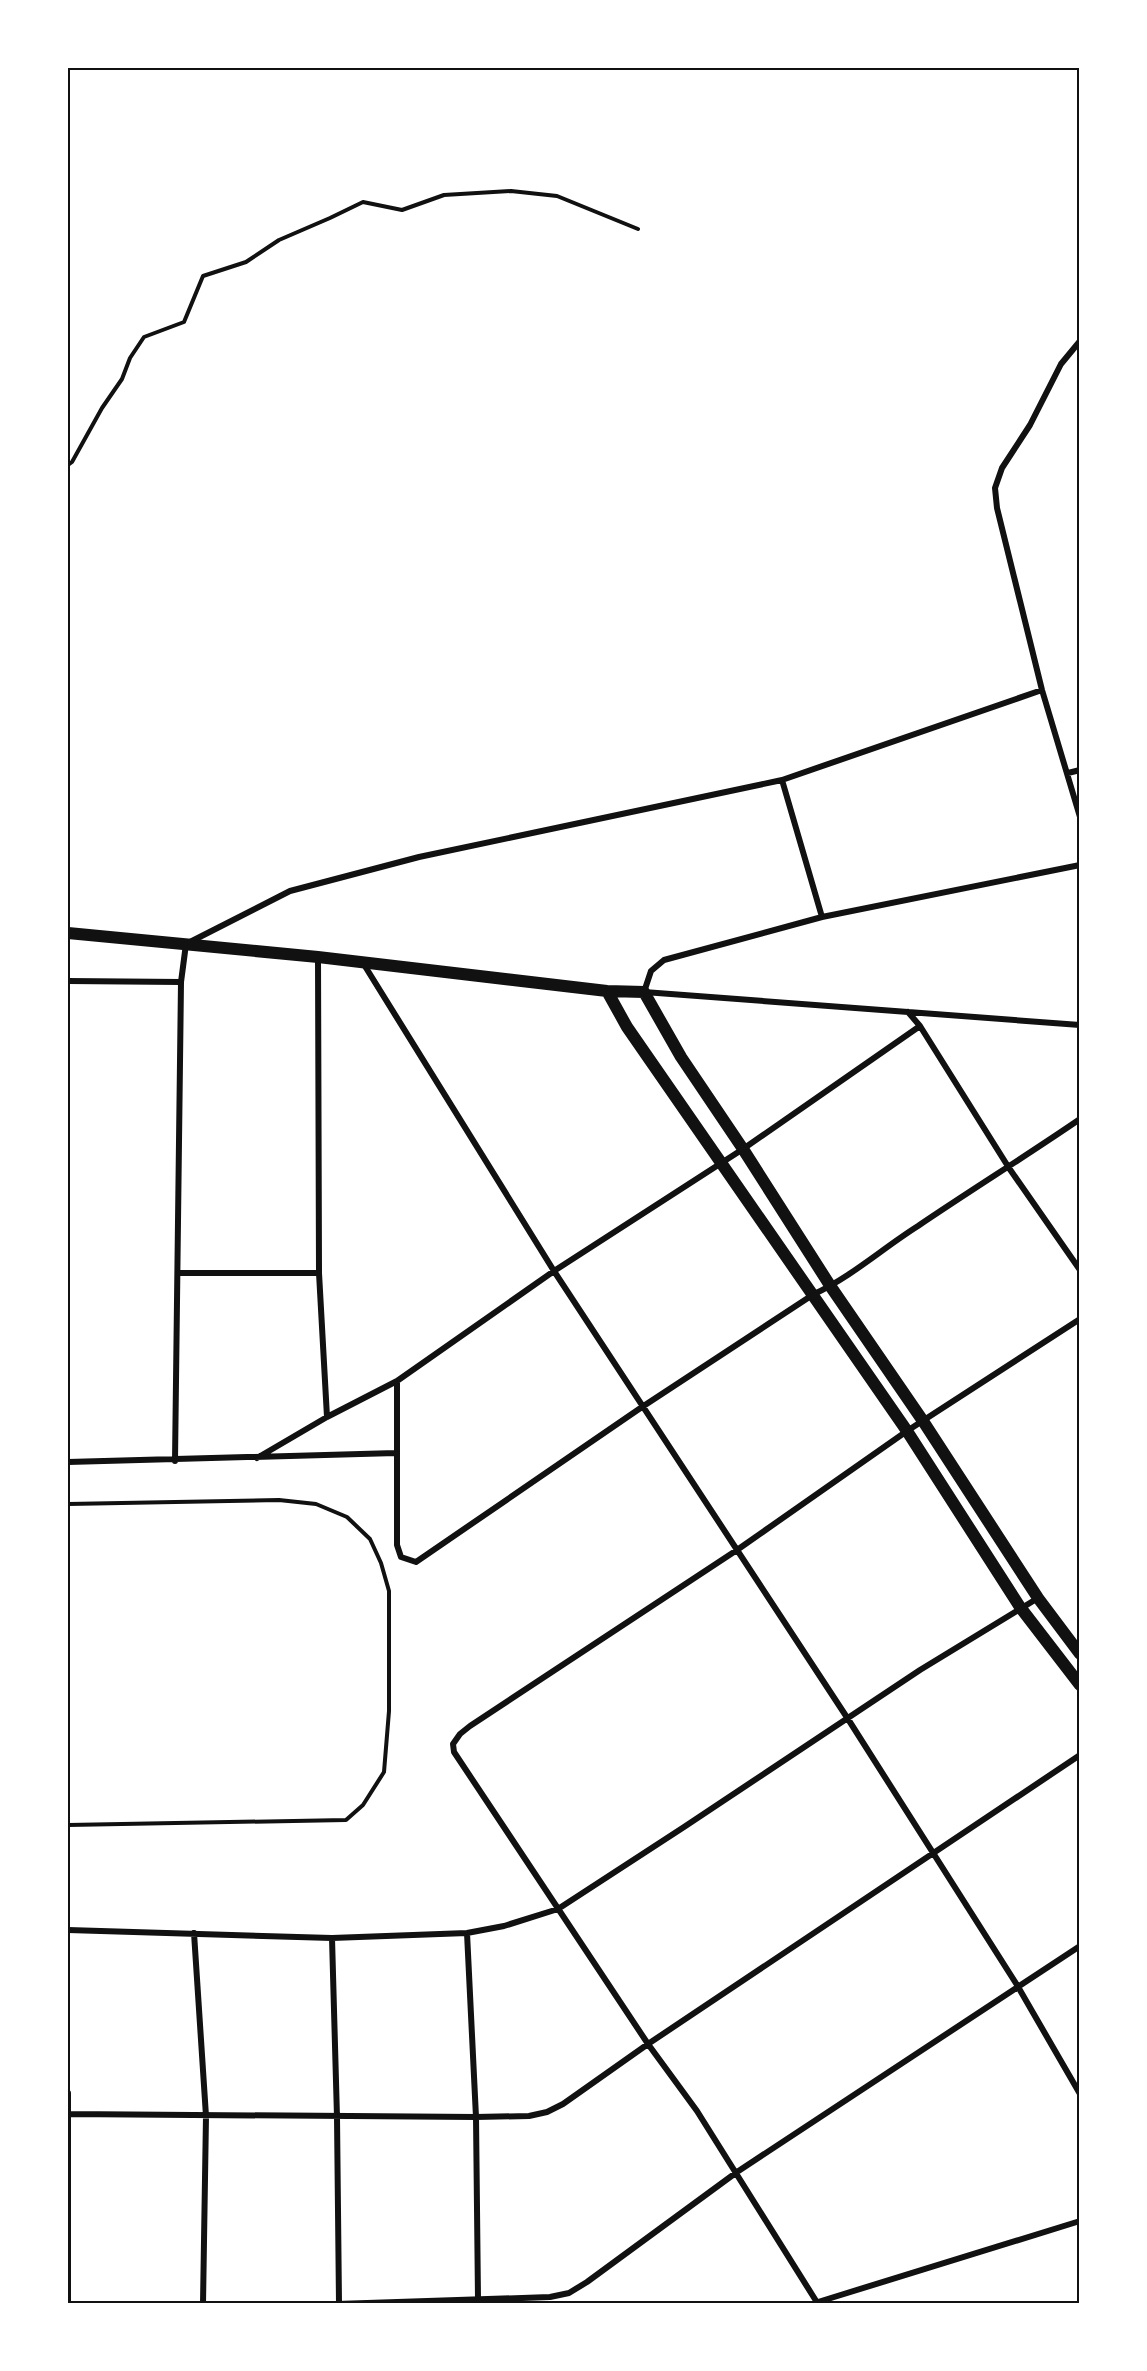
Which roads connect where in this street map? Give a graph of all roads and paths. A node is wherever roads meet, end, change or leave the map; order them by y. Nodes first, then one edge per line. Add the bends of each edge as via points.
1 (638, 229) dead end
2 (1080, 341) edge
3 (68, 465) edge
4 (1042, 690) junction
5 (1080, 770) edge
6 (1068, 773) junction
7 (782, 780) junction
8 (1080, 818) edge
9 (1080, 865) edge
10 (822, 916) junction
11 (68, 933) edge
12 (186, 944) junction
13 (318, 957) junction
14 (363, 963) junction
15 (68, 981) edge
16 (181, 982) junction
17 (607, 991) junction
18 (644, 992) junction
19 (908, 1012) junction
20 (1080, 1025) edge
21 (920, 1026) junction
22 (1080, 1119) edge
23 (743, 1149) junction
24 (721, 1162) junction
25 (1009, 1168) junction
26 (1080, 1270) edge
27 (554, 1271) junction
28 (179, 1273) junction
29 (319, 1273) junction
30 (831, 1287) junction
31 (814, 1294) junction
32 (1080, 1319) edge
33 (397, 1382) junction
34 (642, 1407) junction
35 (327, 1417) junction
36 (923, 1422) junction
37 (907, 1431) junction
38 (396, 1453) junction
39 (257, 1458) junction
40 (175, 1461) junction
41 (68, 1462) edge
42 (68, 1504) edge
43 (737, 1550) junction
44 (1038, 1598) junction
45 (1020, 1607) junction
46 (1080, 1654) edge
47 (1080, 1685) edge
48 (848, 1719) junction
49 (1080, 1755) edge
50 (68, 1825) edge
51 (933, 1854) junction
52 (558, 1909) junction
53 (68, 1930) edge
54 (194, 1933) junction
55 (467, 1933) junction
56 (332, 1938) junction
57 (1080, 1946) edge
58 (1017, 1985) junction
59 (648, 2044) junction
60 (68, 2093) edge
61 (1080, 2094) edge
62 (68, 2114) edge
63 (206, 2116) junction
64 (337, 2117) junction
65 (476, 2117) junction
66 (737, 2172) junction
67 (1080, 2221) edge
68 (478, 2299) junction
69 (338, 2303) edge
70 (818, 2303) edge
71 (68, 2304) edge
72 (203, 2304) edge

1 - 3 path via 557,196 511,191 444,195 402,210 363,202 279,240 246,262 203,276 184,322 144,337
2 - 4 street via 1061,364 1030,425 1002,468 995,488
4 - 6 street
4 - 7 street
5 - 6 street
6 - 8 street
7 - 10 street
7 - 12 street via 419,857 290,891
9 - 10 street
10 - 18 street via 664,960 651,970
11 - 12 main road
12 - 13 main road
12 - 16 street
13 - 14 main road
13 - 29 street
14 - 17 main road
14 - 27 street
15 - 16 street
16 - 28 street
17 - 18 main road
17 - 24 main road via 627,1027
18 - 19 street
18 - 23 main road via 681,1057
19 - 20 street
19 - 21 street
21 - 23 street
21 - 25 street
22 - 25 street
23 - 24 street
23 - 30 main road
24 - 27 street
24 - 31 main road
25 - 26 street
25 - 30 street
27 - 33 street
27 - 34 street
28 - 29 street
28 - 40 street
29 - 35 street
30 - 31 street
30 - 36 main road
31 - 34 street
31 - 37 main road
32 - 36 street
33 - 35 street
33 - 38 street
34 - 38 street via 416,1562 401,1557 397,1545
34 - 43 street
35 - 39 street
36 - 37 street
36 - 44 main road
37 - 43 street
37 - 45 main road
38 - 39 street
39 - 40 street
40 - 41 street
42 - 50 path via 279,1500 316,1504 346,1517 370,1539 389,1591 389,1711 384,1772 363,1805 346,1820
43 - 48 street
43 - 52 street via 470,1726 453,1744 454,1752
44 - 45 street
44 - 46 main road
45 - 47 main road
45 - 48 street
48 - 51 street
48 - 52 street
49 - 51 street
51 - 58 street
51 - 59 street
52 - 55 street
52 - 59 street
53 - 54 street
54 - 56 street
54 - 63 street
55 - 56 street
55 - 65 street
56 - 64 street
57 - 58 street
58 - 61 street
58 - 66 street
59 - 65 street via 548,2112
59 - 66 street
60 - 62 street
62 - 63 street
62 - 71 street
63 - 64 street
63 - 72 street
64 - 65 street
64 - 69 street
65 - 68 street
66 - 68 street via 569,2293
66 - 70 street
67 - 70 street
68 - 69 street

